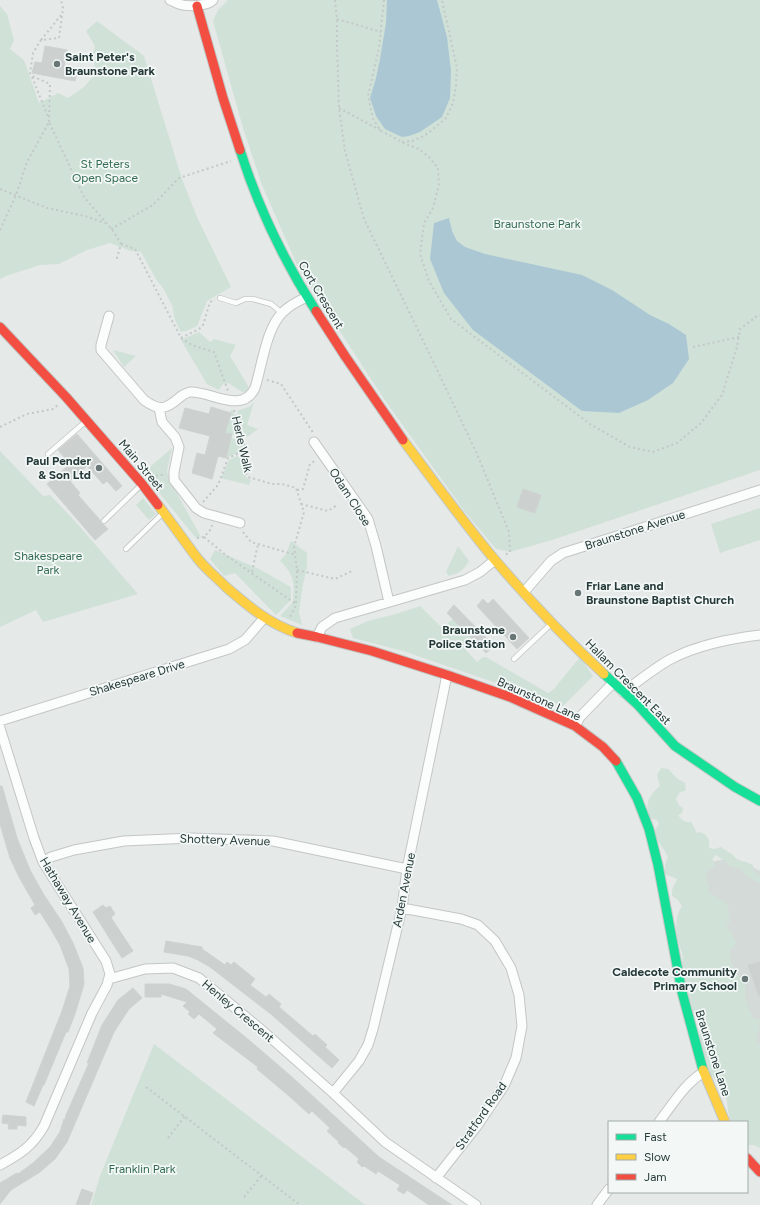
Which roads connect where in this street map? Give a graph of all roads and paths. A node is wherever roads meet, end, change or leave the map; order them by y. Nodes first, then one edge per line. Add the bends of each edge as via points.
1 (61, 0) edge
2 (170, 0) edge
3 (213, 0) edge
4 (335, 0) edge
5 (384, 0) edge
6 (442, 0) edge
7 (197, 6) junction
8 (63, 13) junction
9 (337, 19) junction
10 (381, 32) junction
11 (41, 40) junction
12 (32, 76) junction
13 (338, 108) junction
14 (49, 121) junction
15 (382, 131) junction
16 (401, 142) junction
17 (242, 157) junction
18 (0, 189) edge
19 (16, 195) junction
20 (106, 224) junction
21 (111, 229) junction
22 (0, 230) edge
23 (121, 244) junction
24 (116, 261) dead end
25 (307, 297) junction
26 (220, 298) joint
27 (282, 312) junction
28 (760, 315) edge
29 (109, 316) dead end
30 (0, 327) edge
31 (739, 337) junction
32 (181, 338) junction
33 (693, 346) dead end
34 (258, 377) junction
35 (66, 397) junction
36 (232, 401) junction
37 (159, 408) junction
38 (87, 420) junction
39 (0, 427) edge
40 (314, 442) joint
41 (246, 450) junction
42 (48, 454) dead end
43 (323, 456) junction
44 (174, 472) junction
45 (142, 484) junction
46 (297, 490) junction
47 (760, 490) edge
48 (301, 504) junction
49 (337, 505) dead end
50 (197, 509) junction
51 (164, 512) junction
52 (213, 516) junction
53 (104, 521) dead end
54 (240, 523) joint
55 (204, 537) junction
56 (186, 542) junction
57 (258, 544) junction
58 (126, 549) dead end
59 (296, 555) junction
60 (495, 560) junction
61 (297, 570) junction
62 (354, 570) dead end
63 (252, 572) junction
64 (524, 592) junction
65 (389, 602) junction
66 (296, 604) junction
67 (264, 618) junction
68 (552, 623) junction
69 (284, 629) junction
70 (760, 635) edge
71 (317, 637) junction
72 (514, 659) dead end
73 (447, 675) junction
74 (613, 683) junction
75 (623, 692) junction
76 (0, 721) edge
77 (575, 726) junction
78 (0, 728) edge
79 (760, 801) edge
80 (43, 862) junction
81 (408, 869) junction
82 (402, 908) junction
83 (109, 979) junction
84 (704, 1072) junction
85 (146, 1087) dead end
86 (333, 1093) junction
87 (185, 1116) junction
88 (660, 1121) edge
89 (725, 1121) edge
90 (168, 1138) dead end
91 (748, 1159) edge
92 (0, 1165) edge
93 (760, 1172) edge
94 (262, 1175) junction
95 (436, 1178) junction
96 (608, 1189) edge
97 (244, 1198) dead end
98 (300, 1205) edge
99 (476, 1205) edge
100 (596, 1205) edge

1 - 8 path
2 - 7 street via 180,5
3 - 7 street
4 - 9 path
5 - 10 path
6 - 16 path via 457,68 453,103 446,118 432,130 412,141
7 - 17 street, Cort Crescent
8 - 11 path
8 - 11 path via 59,38
9 - 10 path
9 - 13 path
10 - 15 path via 368,96 373,119
11 - 12 path via 34,53 30,73
12 - 14 path
12 - 14 path via 50,84
13 - 15 path
13 - 60 path via 345,151 364,219 477,454 509,532 510,552
14 - 19 path via 27,162
14 - 20 path via 84,197
15 - 16 path
16 - 31 path via 419,149 438,168 439,185 433,208 424,223 420,254 429,281 451,319 590,424 630,447 653,452 677,443 701,422 722,394
17 - 21 path via 180,178 153,205
17 - 25 street, Cort Crescent via 278,245
18 - 19 path
19 - 20 path via 47,208 85,216
19 - 22 path
20 - 21 path
21 - 23 path
23 - 24 path
23 - 32 path via 135,249
25 - 27 street
25 - 60 street, Cort Crescent via 402,438
26 - 27 lane via 236,303 253,299 271,304
26 - 32 path via 210,302 203,325
27 - 34 street via 274,323
28 - 31 path via 740,329
29 - 37 street via 101,350 144,400
30 - 35 street, Main Street
31 - 33 path
32 - 36 path, Herle Walk via 192,345 214,352
34 - 36 street via 253,394 243,400
34 - 40 path via 280,384 315,436
35 - 38 street, Main Street
35 - 39 path via 53,409 27,414
36 - 37 street via 198,392 188,392 166,408
36 - 41 path, Herle Walk
37 - 44 street via 162,422 175,437 179,447
38 - 42 lane
38 - 45 street, Main Street
40 - 43 street, Odam Close
41 - 46 path, Herle Walk via 245,472 248,477
41 - 50 path via 228,458 218,485
43 - 46 path via 310,464 303,488
43 - 65 street, Odam Close via 368,519
44 - 45 path via 149,477
44 - 50 street via 174,480
45 - 51 street, Main Street
45 - 53 lane
46 - 48 path
47 - 64 street, Braunstone Avenue via 563,552 551,561
48 - 49 path via 328,511
48 - 59 path via 304,512 294,547
50 - 52 street
51 - 56 street, Main Street
51 - 58 lane
52 - 54 street
52 - 55 path via 211,529
54 - 57 path via 251,542
55 - 56 path
55 - 63 path
56 - 67 street, Main Street via 211,573
57 - 59 path
57 - 63 path
59 - 61 path
60 - 64 street, Hallam Crescent East
60 - 65 street via 465,580
61 - 62 path via 335,579
61 - 66 path
63 - 66 path
64 - 68 street, Hallam Crescent East
65 - 71 street via 335,618 322,627
66 - 69 path
67 - 69 street, Braunstone Lane
67 - 76 street, Shakespeare Drive via 245,640 229,649
68 - 72 lane
68 - 74 street, Hallam Crescent East
69 - 71 street, Braunstone Lane
70 - 75 street via 734,638 696,648 668,660
71 - 73 street, Braunstone Lane
73 - 77 street, Braunstone Lane via 510,697
73 - 81 street, Arden Avenue
74 - 75 street, Hallam Crescent East
74 - 77 street via 580,717
75 - 79 street, Hallam Crescent East via 675,746
77 - 84 street, Braunstone Lane via 603,747 616,761 637,798 649,829 682,992
78 - 80 street, Hathaway Avenue
80 - 81 street, Shottery Avenue via 74,850 124,841 191,838 273,841
80 - 83 street, Hathaway Avenue via 106,961
81 - 82 street, Arden Avenue
82 - 86 street, Arden Avenue via 368,1046
82 - 95 street, Stratford Road via 461,919 478,925 495,941 511,968 519,995 522,1026 516,1058 504,1086 477,1126
83 - 86 street, Henley Crescent via 145,969 173,968 199,978
83 - 92 street via 44,1126 26,1149
84 - 88 street via 688,1084
84 - 89 street, Braunstone Lane
85 - 87 path
86 - 95 street, Henley Crescent via 385,1142
87 - 90 path
87 - 94 path
91 - 93 street
94 - 97 path
94 - 98 path
95 - 99 street, Henley Crescent
96 - 100 street

